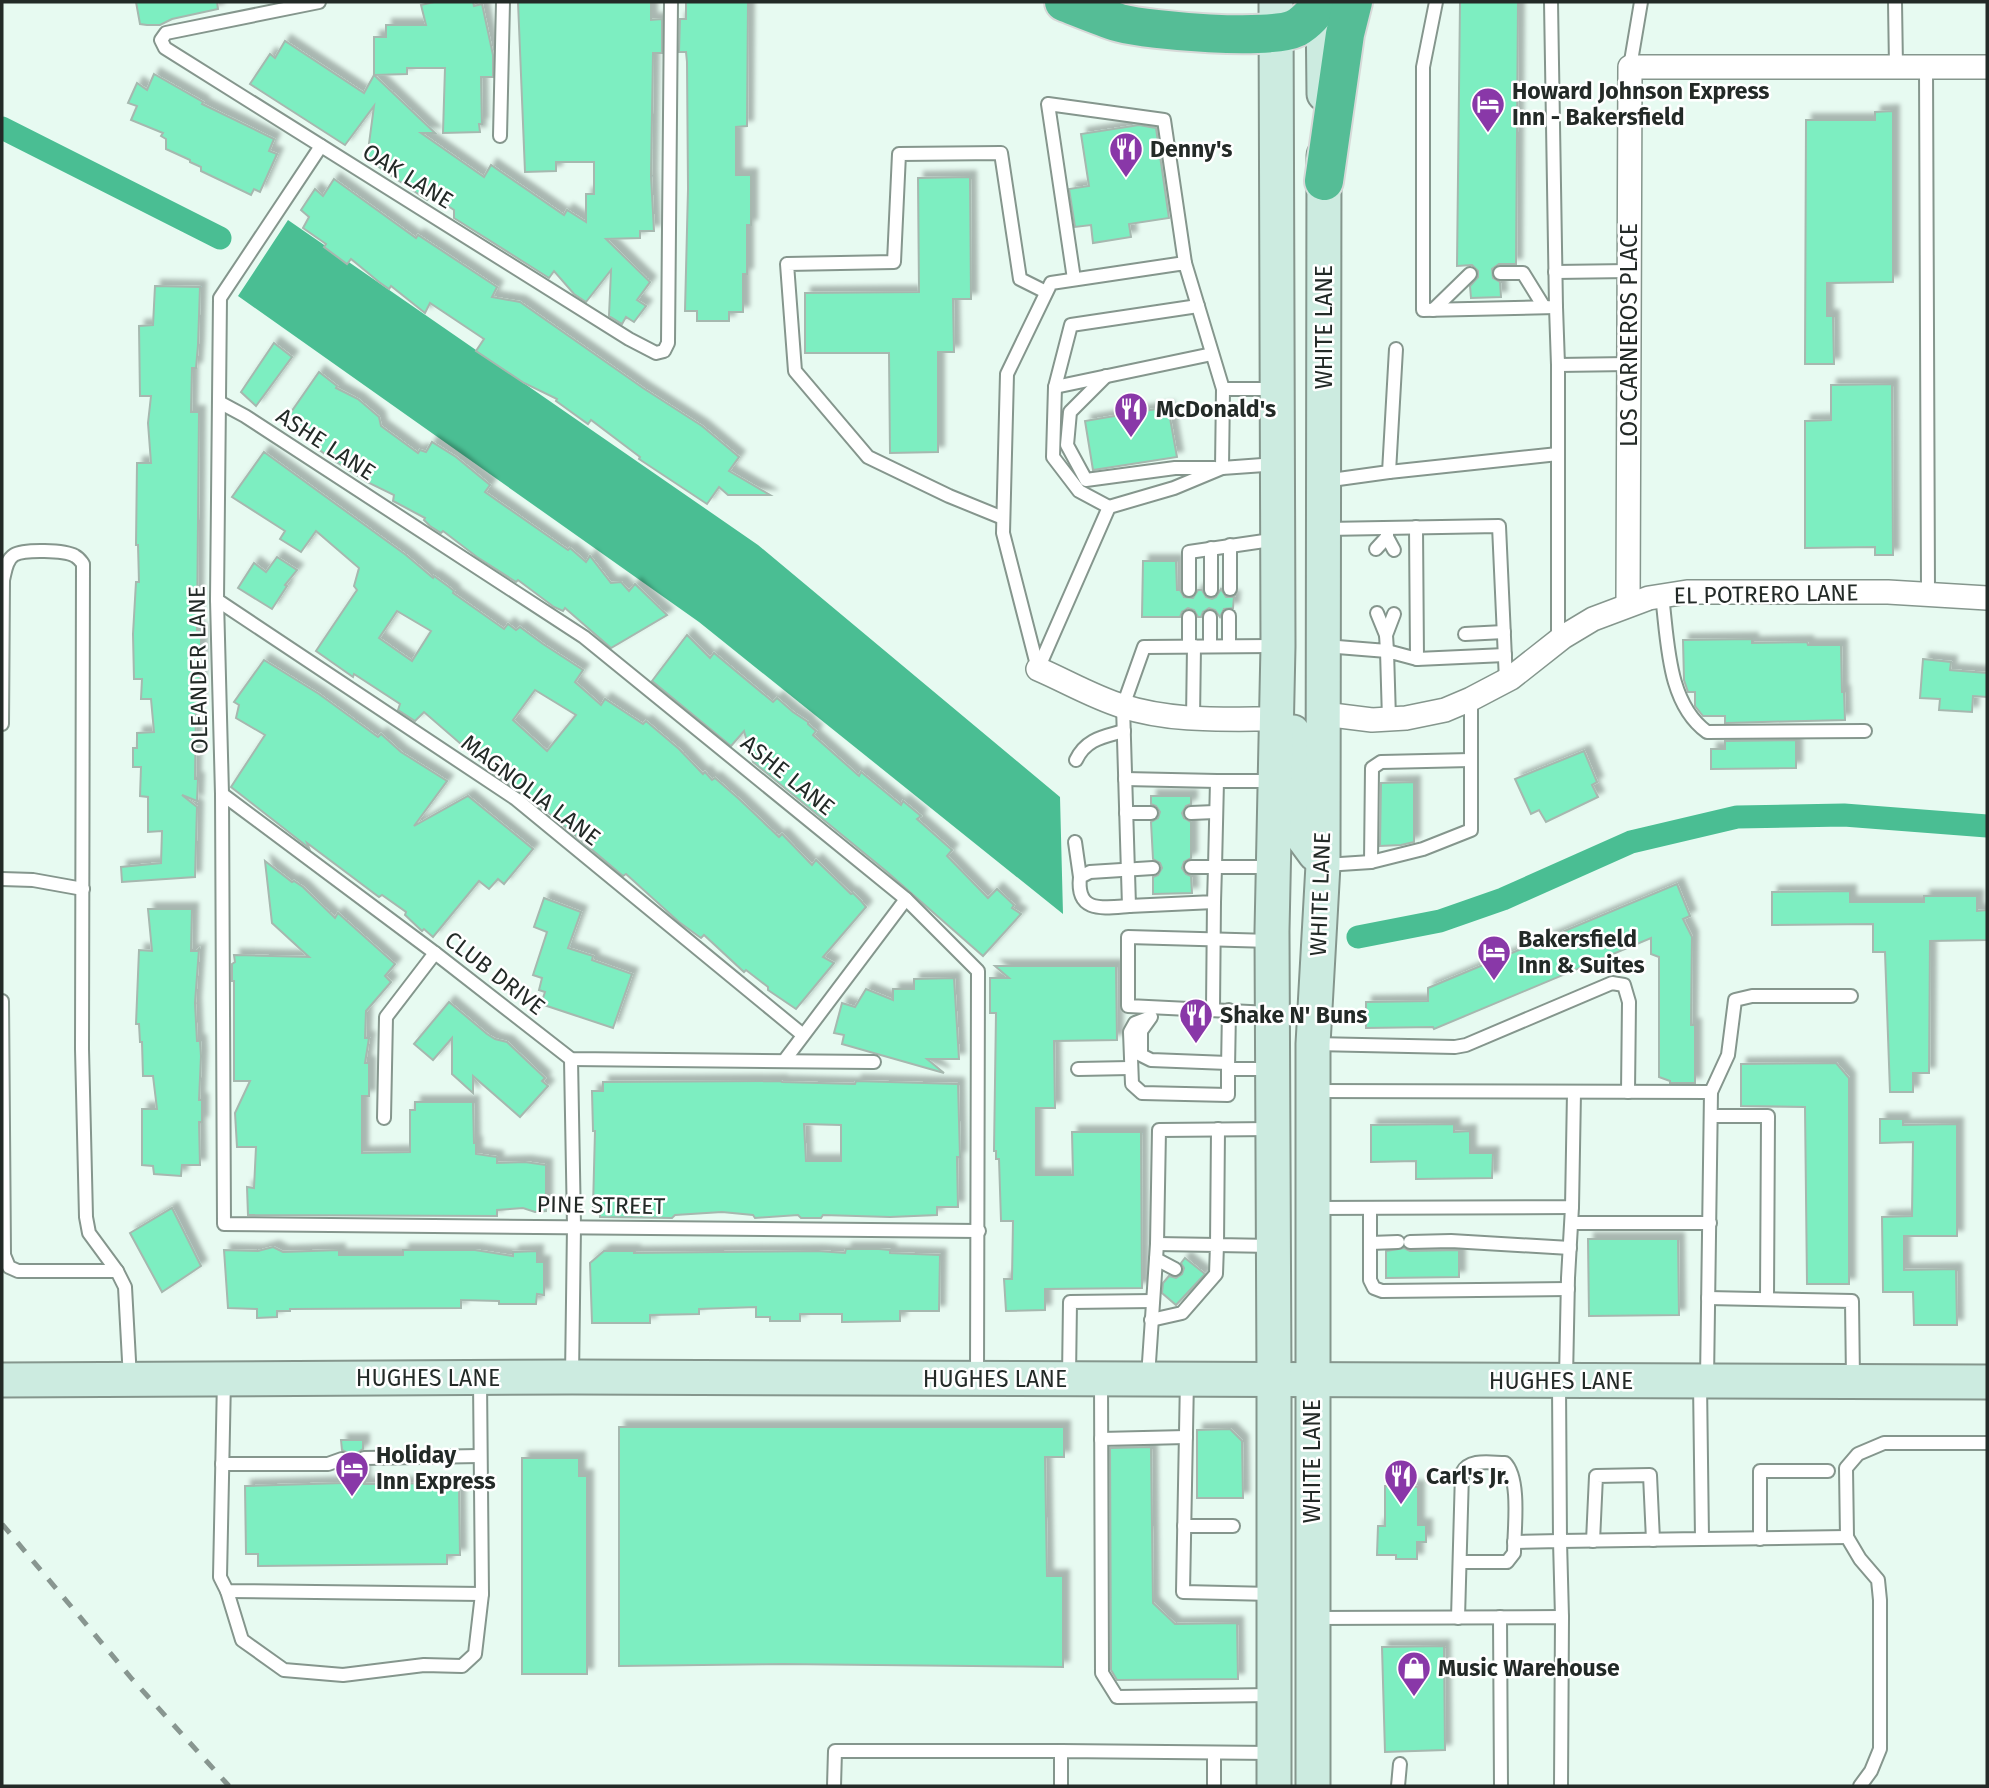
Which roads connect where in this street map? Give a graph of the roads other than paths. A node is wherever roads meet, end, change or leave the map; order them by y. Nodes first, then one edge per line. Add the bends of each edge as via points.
1 (319, 2) edge
2 (503, 2) edge
3 (671, 2) edge
4 (1064, 2) edge
5 (1323, 2) edge
6 (1353, 2) edge
7 (1436, 2) edge
8 (1551, 2) edge
9 (1640, 2) edge
10 (1895, 2) edge
11 (1276, 18) edge
12 (1630, 67) junction
13 (1896, 67) junction
14 (1926, 67) junction
15 (1987, 67) edge
16 (500, 136) dead end
17 (321, 146) junction
18 (1324, 181) junction
19 (1185, 264) junction
20 (1629, 271) junction
21 (1555, 272) junction
22 (1500, 273) dead end
23 (1470, 274) dead end
24 (1074, 279) junction
25 (1046, 292) junction
26 (1198, 306) junction
27 (1550, 307) junction
28 (1433, 310) junction
29 (1396, 349) dead end
30 (1212, 354) junction
31 (1629, 364) junction
32 (1558, 365) junction
33 (1106, 376) junction
34 (1055, 387) junction
35 (1223, 389) junction
36 (1277, 389) junction
37 (219, 402) junction
38 (1558, 454) junction
39 (1222, 468) junction
40 (1278, 468) junction
41 (1389, 472) junction
42 (1323, 481) junction
43 (1109, 507) junction
44 (1003, 518) junction
45 (1416, 527) junction
46 (1323, 529) junction
47 (1387, 532) junction
48 (1278, 539) junction
49 (1230, 545) junction
50 (1211, 548) junction
51 (1376, 549) dead end
52 (1394, 550) dead end
53 (1230, 589) dead end
54 (1189, 590) dead end
55 (1211, 590) dead end
56 (1928, 594) junction
57 (1662, 596) junction
58 (1987, 598) edge
59 (217, 600) junction
60 (1628, 604) junction
61 (1377, 613) dead end
62 (1394, 614) dead end
63 (1189, 617) dead end
64 (1210, 617) dead end
65 (1229, 617) dead end
66 (1504, 632) junction
67 (1465, 634) dead end
68 (1386, 635) junction
69 (1558, 640) junction
70 (1191, 646) junction
71 (1210, 646) junction
72 (1229, 646) junction
73 (1278, 646) junction
74 (1324, 646) junction
75 (1387, 650) junction
76 (1505, 655) junction
77 (1417, 659) junction
78 (1038, 669) junction
79 (1506, 681) junction
80 (1472, 699) junction
81 (1123, 706) junction
82 (1324, 714) junction
83 (1194, 719) junction
84 (1276, 719) junction
85 (1389, 719) junction
86 (2, 724) edge
87 (1124, 732) junction
88 (1865, 732) dead end
89 (1076, 760) dead end
90 (1472, 760) junction
91 (1125, 779) junction
92 (1217, 781) junction
93 (1275, 781) junction
94 (222, 794) junction
95 (1216, 812) junction
96 (1126, 813) junction
97 (1151, 813) dead end
98 (1191, 813) dead end
99 (1075, 842) dead end
100 (1371, 862) junction
101 (1323, 865) junction
102 (1191, 867) dead end
103 (1216, 867) junction
104 (1273, 867) junction
105 (1153, 868) dead end
106 (1128, 869) junction
107 (1080, 877) junction
108 (2, 879) edge
109 (83, 889) junction
110 (906, 899) junction
111 (1214, 902) junction
112 (1129, 906) junction
113 (1214, 940) junction
114 (1272, 941) junction
115 (435, 953) junction
116 (1851, 996) dead end
117 (2, 1001) edge
118 (1178, 1008) junction
119 (1213, 1009) junction
120 (1229, 1010) junction
121 (1272, 1013) junction
122 (1148, 1018) junction
123 (803, 1035) junction
124 (1313, 1044) junction
125 (571, 1059) junction
126 (784, 1061) junction
127 (874, 1062) dead end
128 (1228, 1066) junction
129 (1130, 1068) junction
130 (1078, 1069) dead end
131 (1272, 1069) junction
132 (1313, 1091) junction
133 (1574, 1092) junction
134 (1628, 1092) junction
135 (1710, 1093) junction
136 (1710, 1116) junction
137 (384, 1118) dead end
138 (1218, 1129) junction
139 (1272, 1129) junction
140 (1312, 1208) junction
141 (1572, 1208) junction
142 (1370, 1209) junction
143 (1573, 1223) junction
144 (1710, 1223) junction
145 (224, 1224) joint
146 (574, 1226) junction
147 (979, 1231) junction
148 (1370, 1243) junction
149 (1157, 1244) junction
150 (1217, 1245) junction
151 (1273, 1246) junction
152 (1570, 1248) junction
153 (1156, 1259) junction
154 (1175, 1269) dead end
155 (117, 1271) junction
156 (1568, 1289) junction
157 (1708, 1298) junction
158 (1767, 1299) junction
159 (1153, 1301) junction
160 (1151, 1320) junction
161 (572, 1377) junction
162 (480, 1378) junction
163 (130, 1379) junction
164 (224, 1379) junction
165 (977, 1379) junction
166 (1085, 1379) junction
167 (1148, 1379) junction
168 (1187, 1379) junction
169 (1274, 1379) junction
170 (2, 1380) edge
171 (1312, 1381) junction
172 (1563, 1381) junction
173 (1703, 1381) junction
174 (1853, 1382) junction
175 (1987, 1382) edge
176 (1186, 1437) junction
177 (1101, 1439) junction
178 (1987, 1443) edge
179 (479, 1456) junction
180 (363, 1458) dead end
181 (342, 1459) dead end
182 (222, 1464) junction
183 (1828, 1471) dead end
184 (1184, 1526) junction
185 (1233, 1526) dead end
186 (1847, 1537) junction
187 (1702, 1539) junction
188 (1760, 1539) junction
189 (1653, 1540) junction
190 (1560, 1541) junction
191 (1593, 1541) junction
192 (1514, 1542) junction
193 (1460, 1562) junction
194 (227, 1591) junction
195 (482, 1594) junction
196 (1274, 1594) junction
197 (1500, 1617) junction
198 (1562, 1617) junction
199 (1312, 1618) junction
200 (1458, 1618) junction
201 (1274, 1695) junction
202 (1061, 1751) junction
203 (1214, 1752) junction
204 (1274, 1753) junction
205 (1400, 1764) dead end
206 (835, 1786) edge
207 (1061, 1786) edge
208 (1214, 1786) edge
209 (1274, 1786) edge
210 (1312, 1786) edge
211 (1398, 1786) edge
212 (1501, 1786) edge
213 (1561, 1786) edge
214 (1860, 1786) edge

1 - 17 lane, OAK LANE via 166,33 161,40 165,48
2 - 16 lane
3 - 17 lane, OAK LANE via 668,343 664,352 656,353 629,339
4 - 11 highway via 1122,23 1199,33
5 - 11 highway via 1295,28
5 - 18 main road, WHITE LANE
6 - 18 highway
7 - 28 lane via 1423,67 1423,310
8 - 21 lane
9 - 12 lane
10 - 13 lane
11 - 36 main road, WHITE LANE
12 - 13 street
12 - 20 street, LOS CARNEROS PLACE
13 - 14 street
14 - 15 street
14 - 56 lane
17 - 37 lane, OLEANDER LANE via 220,298
18 - 42 main road, WHITE LANE
19 - 24 lane
19 - 24 lane via 1164,120 1048,104
19 - 26 lane
20 - 21 lane
20 - 31 street, LOS CARNEROS PLACE
21 - 27 lane
22 - 27 lane via 1523,273
23 - 28 lane
24 - 25 lane via 1051,283
25 - 44 lane via 1007,374
25 - 44 lane via 1020,279 1001,153 899,154 894,262 787,264 795,371 868,457
26 - 30 lane
26 - 34 lane via 1071,324
27 - 28 lane
27 - 32 lane
29 - 41 lane
30 - 33 lane
30 - 35 lane
31 - 32 lane
31 - 60 street, LOS CARNEROS PLACE
32 - 38 lane
33 - 34 lane
33 - 39 lane via 1070,412 1067,445 1086,480 1175,468
34 - 43 lane via 1054,457 1079,491
35 - 36 lane
35 - 39 lane
36 - 40 main road, WHITE LANE
37 - 59 lane, OLEANDER LANE
37 - 110 lane, ASHE LANE via 584,637
38 - 41 lane
38 - 69 lane
39 - 40 lane
39 - 43 lane
40 - 48 main road, WHITE LANE
40 - 82 main road via 1299,508 1301,678 1312,704
41 - 42 lane
42 - 46 main road, WHITE LANE
43 - 78 lane
44 - 78 lane
45 - 47 lane
45 - 66 lane via 1499,526
45 - 77 lane via 1421,635
46 - 47 lane
46 - 74 main road, WHITE LANE
47 - 51 lane
47 - 52 lane
48 - 49 lane
48 - 73 main road, WHITE LANE
49 - 50 lane
49 - 53 lane
50 - 54 lane via 1189,552
50 - 55 lane
56 - 57 street, EL POTRERO LANE via 1687,592
56 - 58 street, EL POTRERO LANE
57 - 60 street, EL POTRERO LANE
57 - 88 lane via 1678,692 1695,723 1707,732
59 - 94 lane, OLEANDER LANE
59 - 123 lane, MAGNOLIA LANE via 516,799
60 - 69 street, EL POTRERO LANE
61 - 68 lane
62 - 68 lane
63 - 70 lane
64 - 71 lane
65 - 72 lane
66 - 67 lane
66 - 76 lane
68 - 75 lane
69 - 79 street, EL POTRERO LANE
70 - 71 lane
70 - 81 lane via 1144,647
70 - 83 lane
71 - 72 lane
72 - 73 lane
73 - 84 main road, WHITE LANE
74 - 75 lane
74 - 82 main road, WHITE LANE
75 - 77 lane
75 - 85 lane
76 - 77 lane
76 - 79 lane
78 - 81 street
79 - 80 street, EL POTRERO LANE
80 - 85 street, EL POTRERO LANE
80 - 90 lane
81 - 83 street
81 - 87 lane
82 - 85 street, EL POTRERO LANE
82 - 101 main road, WHITE LANE
83 - 84 street
84 - 93 main road, WHITE LANE
84 - 101 main road via 1292,729 1297,742 1301,835
86 - 109 lane via 3,580 10,558 16,553 62,551 83,564
87 - 89 lane via 1093,740
87 - 91 lane
90 - 100 lane via 1472,830
90 - 100 lane via 1381,762 1372,768
91 - 92 lane
91 - 96 lane
92 - 93 lane
92 - 95 lane
93 - 104 main road, WHITE LANE
94 - 115 lane, CLUB DRIVE
94 - 145 lane, OLEANDER LANE
95 - 98 lane
95 - 103 lane
96 - 97 lane
96 - 106 lane
99 - 107 lane
100 - 101 lane
101 - 124 main road, WHITE LANE
102 - 103 lane
103 - 104 lane
103 - 111 lane
104 - 114 main road, WHITE LANE
105 - 106 lane
106 - 107 lane
106 - 112 lane
107 - 112 lane via 1078,891 1092,907
108 - 109 lane
109 - 155 lane via 86,1217 89,1233
110 - 123 lane
110 - 147 lane, ASHE LANE via 978,971
111 - 112 lane
111 - 113 lane
113 - 114 lane
113 - 118 lane via 1128,937 1128,1006
113 - 119 lane
114 - 121 main road, WHITE LANE
115 - 125 lane, CLUB DRIVE
115 - 137 lane via 386,1017
116 - 135 lane via 1735,1000 1728,1055
117 - 155 lane via 4,1255 9,1267 18,1271
118 - 119 lane
118 - 122 lane
119 - 120 lane
120 - 121 lane
120 - 128 lane
121 - 131 main road, WHITE LANE
122 - 128 lane via 1141,1031 1141,1055 1151,1060
122 - 129 lane via 1135,1023 1130,1032
123 - 126 lane
124 - 132 main road, WHITE LANE
124 - 134 lane via 1466,1045 1619,983 1629,1002
125 - 126 lane
125 - 146 lane
126 - 127 lane
128 - 129 lane via 1228,1095 1142,1093 1132,1084
128 - 131 lane
129 - 130 lane
131 - 139 main road, WHITE LANE
132 - 133 lane
132 - 140 main road, WHITE LANE
133 - 134 lane
133 - 141 lane
134 - 135 lane
135 - 136 lane
136 - 144 lane
136 - 158 lane via 1768,1116
138 - 139 lane
138 - 149 lane via 1159,1130
138 - 150 lane
139 - 151 main road, WHITE LANE
140 - 142 lane
140 - 171 main road, WHITE LANE
141 - 142 lane
141 - 143 lane
142 - 148 lane
143 - 144 lane
143 - 152 lane
144 - 157 lane
145 - 146 lane, PINE STREET
146 - 147 lane, PINE STREET
146 - 161 lane
147 - 165 lane, ASHE LANE
148 - 152 lane via 1451,1241
148 - 156 lane via 1370,1280 1382,1291
149 - 150 lane
149 - 153 lane
150 - 151 lane
150 - 160 lane via 1216,1274 1198,1288 1182,1313
151 - 169 main road, WHITE LANE
152 - 156 lane
153 - 154 lane
153 - 159 lane
155 - 163 lane via 125,1287
156 - 172 lane
157 - 158 lane
157 - 173 lane
158 - 174 lane via 1852,1301
159 - 160 lane
159 - 166 lane via 1070,1302
160 - 167 lane
161 - 162 main road, HUGHES LANE
161 - 165 main road, HUGHES LANE
162 - 164 main road, HUGHES LANE
162 - 179 lane
163 - 164 main road, HUGHES LANE
163 - 170 main road, HUGHES LANE
164 - 182 lane
165 - 166 main road, HUGHES LANE
166 - 167 main road, HUGHES LANE
166 - 177 lane
167 - 168 main road, HUGHES LANE
168 - 169 main road, HUGHES LANE
168 - 176 lane
169 - 171 main road, HUGHES LANE
169 - 196 main road, WHITE LANE
171 - 172 main road, HUGHES LANE
171 - 199 main road, WHITE LANE
172 - 173 main road, HUGHES LANE
172 - 190 lane
173 - 174 main road, HUGHES LANE
173 - 187 lane
174 - 175 main road, HUGHES LANE
176 - 177 lane
176 - 184 lane
177 - 201 lane via 1102,1673 1118,1697
178 - 186 lane via 1884,1443 1858,1454 1846,1468
179 - 180 lane
179 - 195 lane
181 - 182 lane via 328,1464
182 - 194 lane via 220,1577
183 - 188 lane via 1760,1471
184 - 185 lane
184 - 196 lane via 1183,1592
186 - 188 lane
186 - 214 lane via 1878,1580 1880,1600 1880,1749
187 - 188 lane
187 - 189 lane
189 - 191 lane
189 - 191 lane via 1650,1475 1596,1476
190 - 191 lane
190 - 192 lane
190 - 198 lane
192 - 193 lane via 1514,1553 1507,1562
192 - 193 lane via 1512,1469 1506,1463 1465,1466
193 - 200 lane
194 - 195 lane
194 - 195 lane via 242,1640 284,1670 343,1675 424,1665 462,1666 475,1654
196 - 201 main road, WHITE LANE
197 - 198 lane
197 - 200 lane
197 - 212 lane
198 - 213 lane
199 - 200 lane
199 - 210 main road, WHITE LANE
201 - 204 main road, WHITE LANE
202 - 203 lane
202 - 206 lane via 835,1751
202 - 207 lane
203 - 204 lane
203 - 208 lane
204 - 209 main road, WHITE LANE
205 - 211 lane

